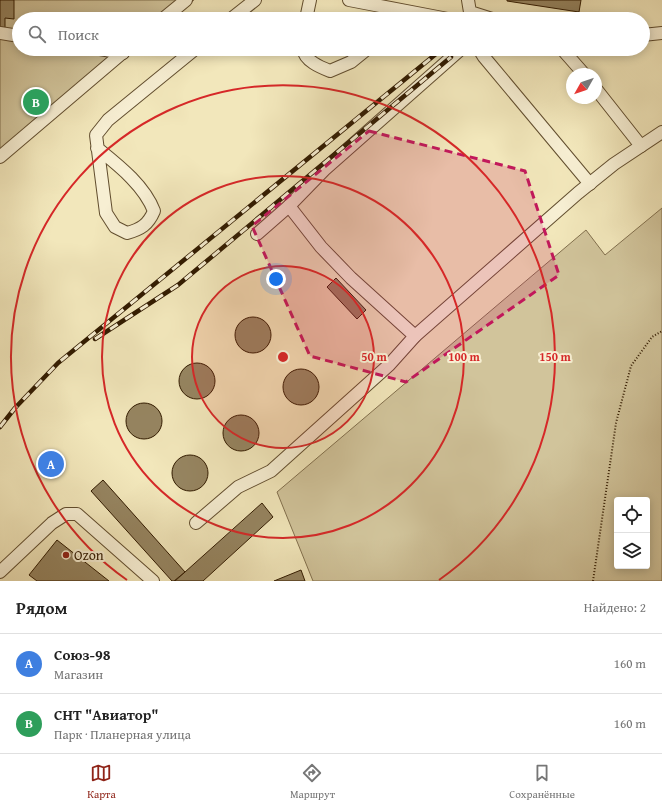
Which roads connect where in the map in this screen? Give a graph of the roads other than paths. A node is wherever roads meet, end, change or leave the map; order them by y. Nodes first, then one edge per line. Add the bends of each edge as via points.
1 (186, 0) edge
2 (255, 0) edge
3 (310, 0) edge
4 (349, 0) edge
5 (468, 0) edge
6 (171, 12) edge
7 (240, 12) edge
8 (307, 12) edge
9 (396, 12) edge
10 (470, 12) edge
11 (662, 32) edge
12 (0, 33) edge
13 (650, 34) edge
14 (12, 35) edge
15 (119, 56) edge
16 (186, 56) edge
17 (307, 56) edge
18 (358, 56) edge
19 (453, 56) edge
20 (483, 56) edge
21 (568, 56) edge
22 (579, 68) edge
23 (602, 97) edge
24 (662, 132) edge
25 (641, 146) junction
26 (97, 148) junction
27 (0, 157) edge
28 (590, 184) junction
29 (289, 206) junction
30 (257, 234) dead end
31 (415, 336) junction
32 (196, 523) dead end
33 (0, 572) edge
34 (153, 581) edge

1 - 6 street
2 - 7 street
3 - 8 street
4 - 9 street
5 - 10 street
11 - 13 street
12 - 14 street
15 - 27 street
16 - 26 street via 108,120 96,135
17 - 18 street via 316,66 330,71
19 - 29 street via 324,170
20 - 28 street
21 - 22 street
23 - 25 street
24 - 25 street
25 - 28 street
26 - 26 street via 106,213 115,227 127,233 139,230 149,222 154,211 150,200 122,169
28 - 31 street
29 - 30 street
29 - 31 street via 321,247 351,278
31 - 32 street via 389,365 271,471 238,487
33 - 34 street via 52,523 66,514 77,514

